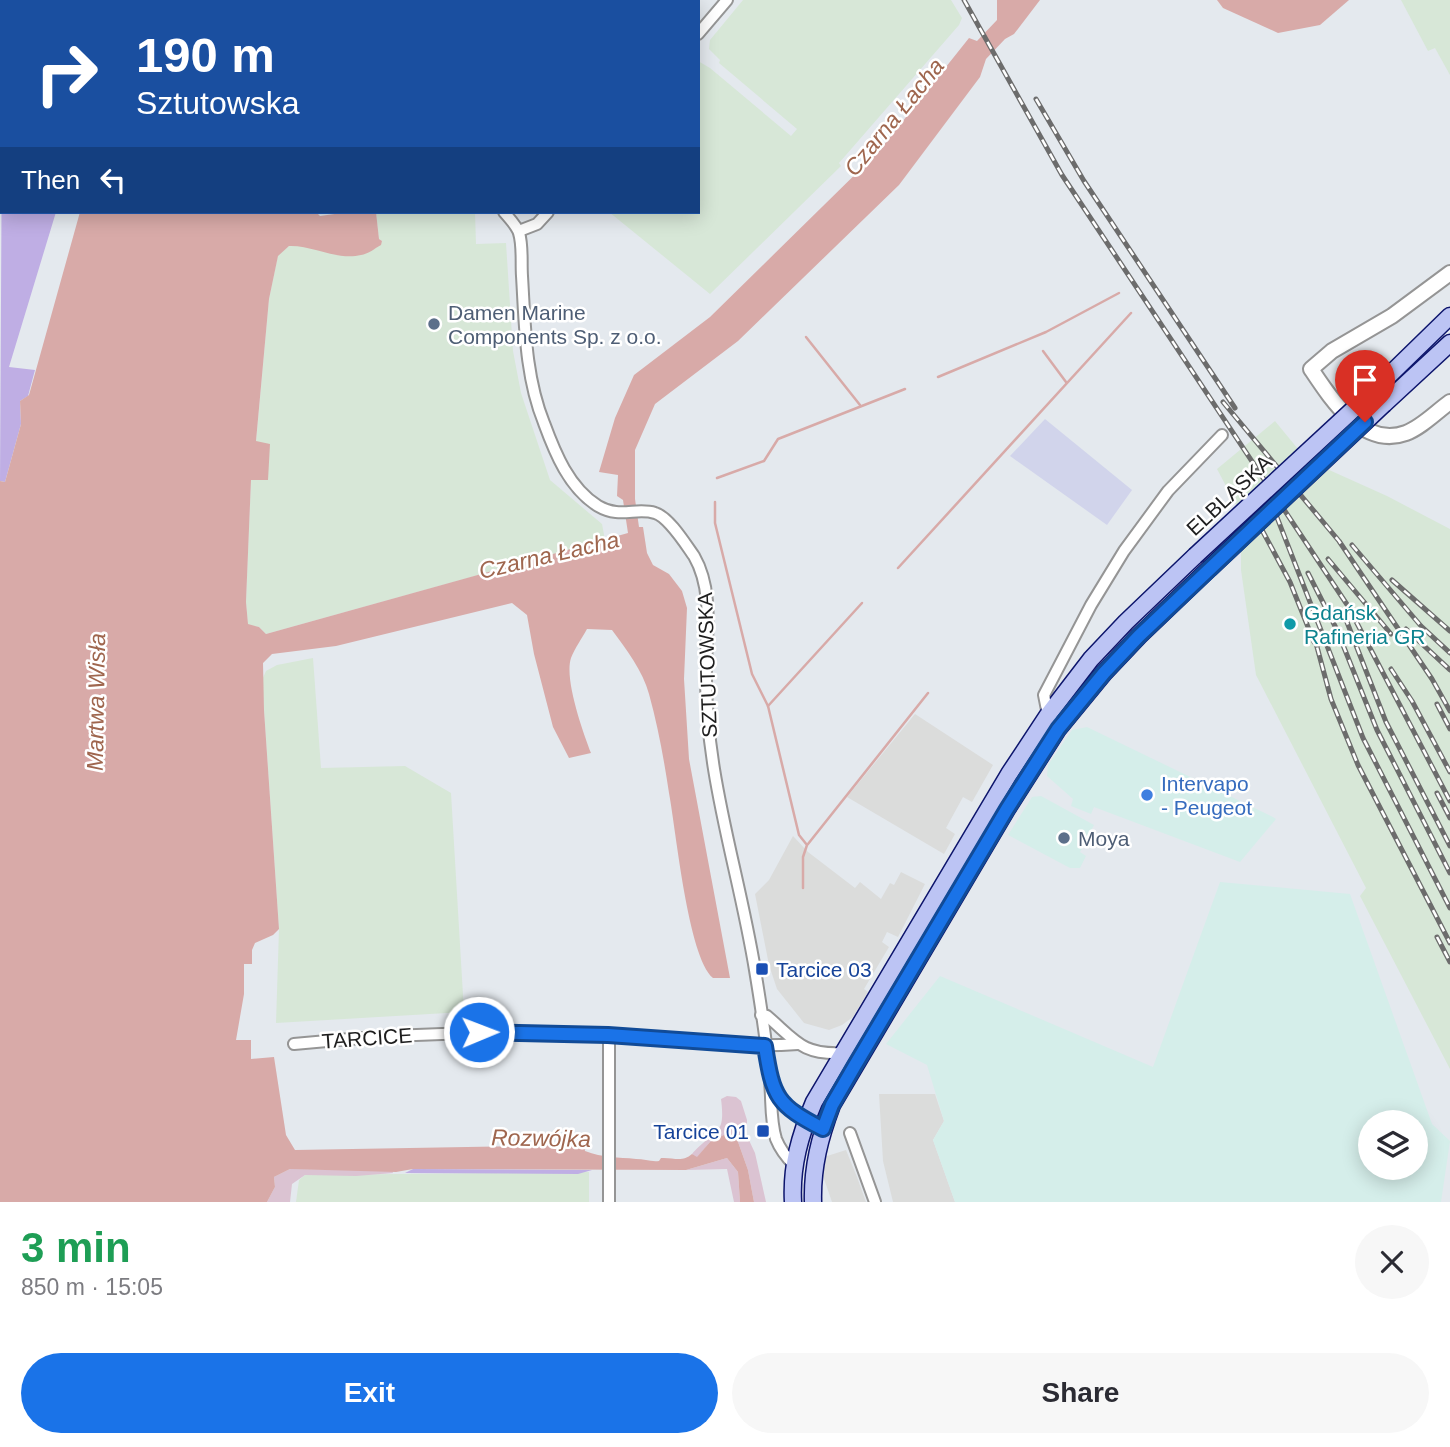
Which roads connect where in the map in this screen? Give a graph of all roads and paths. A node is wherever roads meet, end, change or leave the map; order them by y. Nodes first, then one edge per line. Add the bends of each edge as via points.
1 (727, 0) edge
2 (700, 32) edge
3 (506, 214) edge
4 (546, 214) edge
5 (519, 231) junction
6 (1450, 273) edge
7 (1450, 316) edge
8 (1450, 343) edge
9 (1450, 402) edge
10 (1222, 435) dead end
11 (1048, 715) junction
12 (1058, 729) junction
13 (761, 1015) junction
14 (608, 1035) junction
15 (294, 1044) dead end
16 (798, 1044) junction
17 (765, 1046) junction
18 (843, 1053) junction
19 (770, 1080) junction
20 (806, 1120) junction
21 (823, 1129) junction
22 (850, 1133) dead end
23 (794, 1165) junction
24 (609, 1202) edge
25 (793, 1202) edge
26 (813, 1202) edge
27 (875, 1202) edge

1 - 2 street
3 - 5 street
4 - 5 street via 537,224
5 - 13 street, SZTUTOWSKA via 528,364 542,420 558,458 570,479 600,507 618,513 656,513 692,553 703,577 708,610 710,754 752,949
6 - 9 street via 1311,369 1362,429 1379,435 1407,432
7 - 11 main road, ELBLĄSKA, bridge via 1100,650
8 - 12 main road, ELBLĄSKA, bridge via 1139,636
10 - 11 street, ELBLĄSKA via 1168,491 1124,551 1044,695
11 - 12 street
11 - 18 main road, ELBLĄSKA
12 - 21 main road, ELBLĄSKA via 856,1064
13 - 16 street via 768,1016
13 - 17 street, SZTUTOWSKA
14 - 15 street, TARCICE via 436,1033
14 - 17 street, TARCICE
14 - 24 street
16 - 17 street, TARCICE
16 - 18 street via 809,1051
17 - 19 street, SZTUTOWSKA
18 - 20 main road, ELBLĄSKA
19 - 20 street, SZTUTOWSKA via 779,1100
19 - 23 street, SZTUTOWSKA via 773,1129 777,1143
20 - 21 street, SZTUTOWSKA
20 - 23 main road, ELBLĄSKA
21 - 26 main road, ELBLĄSKA via 814,1168
22 - 27 street
23 - 25 main road, ELBLĄSKA

